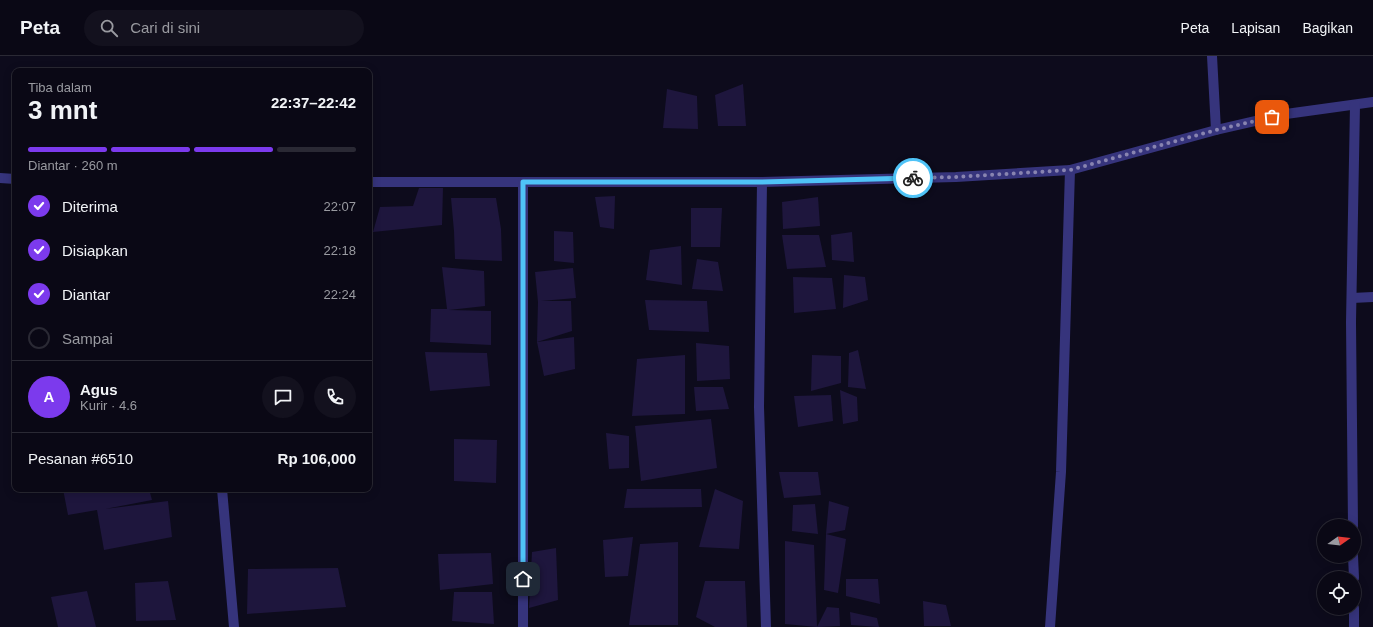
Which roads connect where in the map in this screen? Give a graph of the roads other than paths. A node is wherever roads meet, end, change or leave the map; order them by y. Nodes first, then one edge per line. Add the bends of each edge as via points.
1 (1212, 56) edge
2 (1373, 102) edge
3 (1355, 105) junction
4 (1216, 130) junction
5 (1070, 170) junction
6 (0, 178) edge
7 (12, 179) edge
8 (372, 182) edge
9 (523, 182) junction
10 (762, 182) junction
11 (1373, 297) edge
12 (1352, 298) junction
13 (222, 492) edge
14 (1353, 519) edge
15 (1354, 615) edge
16 (234, 627) edge
17 (523, 627) edge
18 (766, 627) edge
19 (1050, 627) edge
20 (1354, 627) edge

1 - 4 street
2 - 3 street
3 - 4 street via 1286,114
3 - 12 street
4 - 5 street
5 - 10 street via 956,177
5 - 19 street via 1061,472
6 - 7 street
8 - 9 street
9 - 10 street
9 - 17 street
10 - 18 street via 759,407
11 - 12 street
12 - 14 street
13 - 16 street
15 - 20 street

